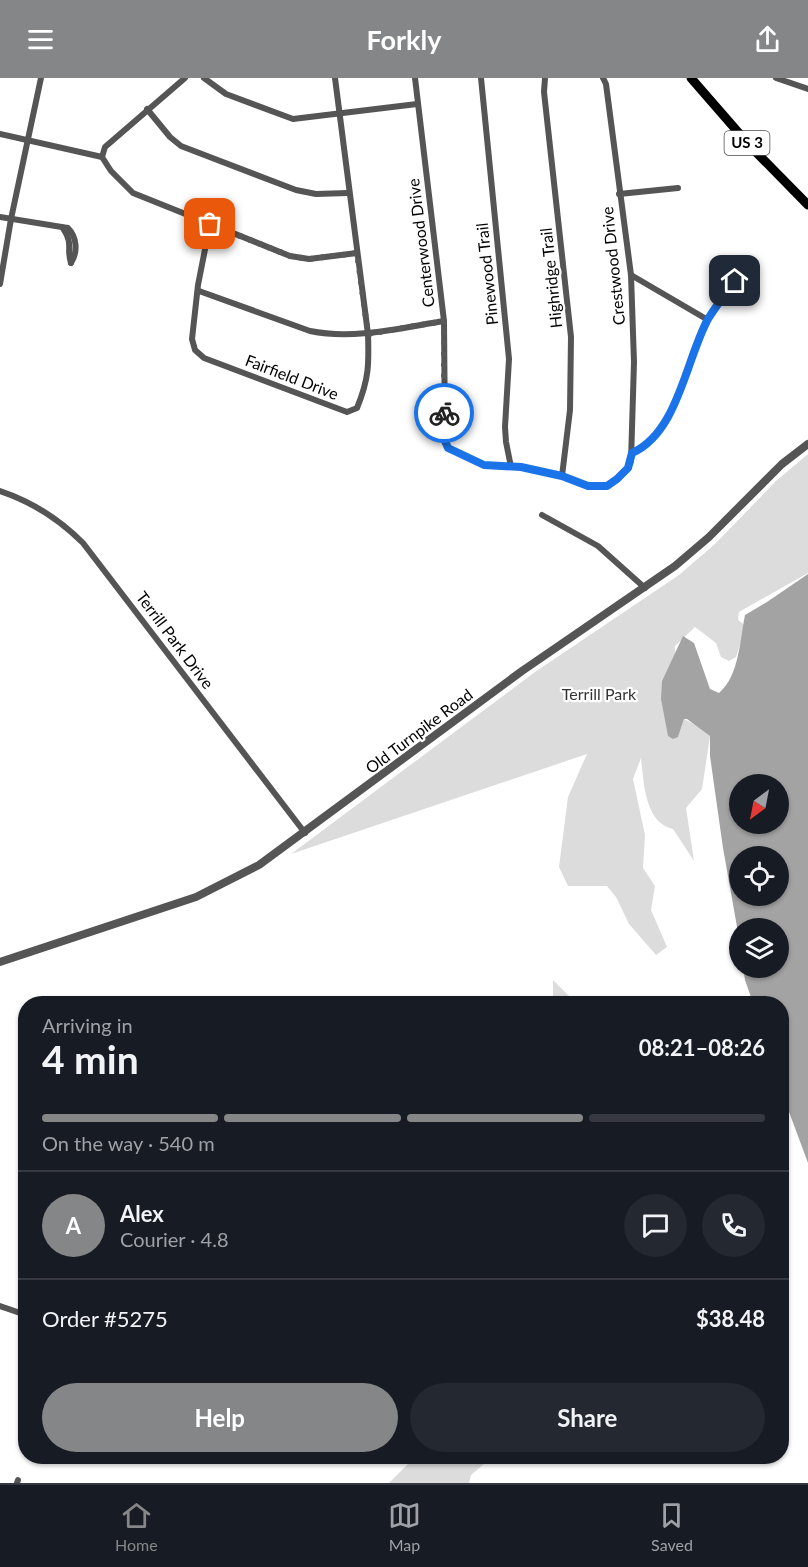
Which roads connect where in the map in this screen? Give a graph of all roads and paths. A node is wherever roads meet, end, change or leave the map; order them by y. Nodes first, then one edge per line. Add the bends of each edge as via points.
1 (40, 78) edge
2 (185, 78) edge
3 (204, 78) edge
4 (335, 78) edge
5 (415, 78) edge
6 (480, 78) edge
7 (545, 78) edge
8 (603, 78) edge
9 (691, 78) edge
10 (776, 78) edge
11 (808, 89) edge
12 (417, 104) junction
13 (147, 109) junction
14 (340, 113) junction
15 (0, 134) edge
16 (28, 139) junction
17 (102, 157) junction
18 (678, 188) dead end
19 (348, 193) junction
20 (619, 194) junction
21 (808, 206) edge
22 (0, 217) edge
23 (11, 219) junction
24 (210, 224) junction
25 (63, 228) junction
26 (357, 253) junction
27 (631, 275) junction
28 (735, 281) dead end
29 (0, 284) edge
30 (199, 291) junction
31 (708, 320) junction
32 (444, 321) junction
33 (368, 334) junction
34 (808, 444) edge
35 (632, 453) junction
36 (511, 466) junction
37 (562, 476) junction
38 (0, 491) edge
39 (543, 515) dead end
40 (645, 588) junction
41 (305, 833) junction
42 (0, 962) edge
43 (0, 1306) edge
44 (18, 1312) edge

1 - 16 street
2 - 13 street
3 - 14 street via 226,94 293,119
4 - 14 street, Fairfield Drive
5 - 12 street, Centerwood Drive
6 - 36 street, Pinewood Trail via 509,359 506,442
7 - 37 street, Highridge Trail via 571,337 570,410
8 - 20 street, Crestwood Drive
9 - 21 main road, US 3
10 - 11 street
12 - 14 street
12 - 32 street, Centerwood Drive
13 - 17 street via 105,147
13 - 19 street via 181,146 296,190
14 - 19 street, Fairfield Drive
15 - 16 street
16 - 17 street
16 - 23 street
17 - 24 street via 133,193
18 - 20 street
19 - 26 street, Fairfield Drive
20 - 27 street, Crestwood Drive
22 - 23 street
23 - 25 street
23 - 29 street
24 - 26 street via 290,256 309,259
24 - 30 street, Fairfield Drive
25 - 25 street via 70,239 71,263 75,239 68,228
26 - 33 street, Fairfield Drive
27 - 31 street
27 - 35 street, Crestwood Drive
28 - 31 street
30 - 33 street via 310,332
30 - 33 street, Fairfield Drive via 192,339 195,350 204,358 347,412 357,408 364,392 370,368
31 - 35 street via 670,415 643,448
32 - 33 street
32 - 36 street, Centerwood Drive via 448,448 484,465
34 - 40 street, Old Turnpike Road via 782,464 701,544
35 - 37 street, Centerwood Drive via 628,468 607,486 588,486
36 - 37 street, Centerwood Drive
38 - 41 street, Terrill Park Drive via 39,507 83,543
39 - 40 street via 598,546
40 - 41 street, Old Turnpike Road via 522,671
41 - 42 street, Old Turnpike Road via 252,870 205,893
43 - 44 street

